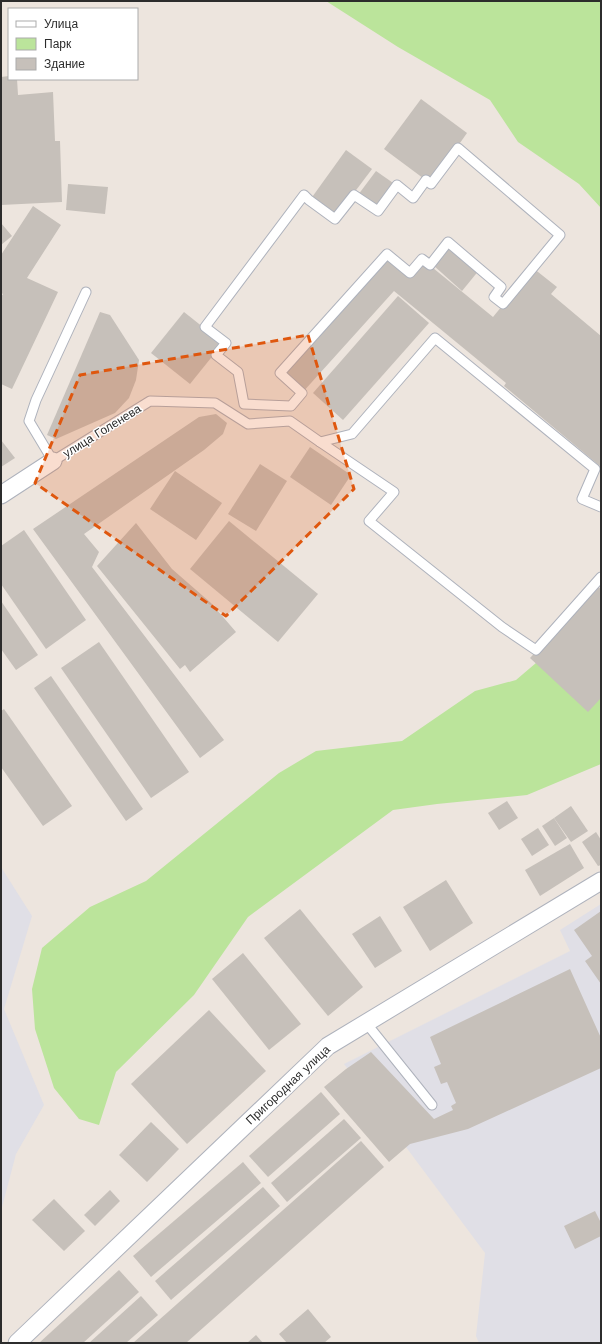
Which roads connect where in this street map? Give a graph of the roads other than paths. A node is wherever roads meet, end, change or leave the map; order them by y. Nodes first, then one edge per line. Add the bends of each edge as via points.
1 (86, 292) dead end
2 (205, 327) joint
3 (320, 442) junction
4 (53, 461) junction
5 (1, 495) edge
6 (601, 507) edge
7 (601, 577) edge
8 (601, 881) edge
9 (367, 1024) junction
10 (432, 1105) dead end
11 (17, 1343) edge

1 - 4 lane via 36,400 29,421
2 - 2 lane via 226,343 216,355 238,372 244,404 291,406 302,392 280,373 387,254 410,273 422,259 430,265 448,242 501,287 494,296 503,304 560,235 458,148 431,184 426,180 413,198 397,185 378,211 354,195 335,219 304,195
3 - 4 lane, улица Голенева via 290,421 248,424 215,403 150,401
3 - 6 lane via 352,434 435,338 595,469 582,500
3 - 7 lane, улица Голенева via 394,492 369,521 502,628 536,650
4 - 5 street, улица Голенева
8 - 9 street, Пригородная улица
9 - 10 lane
9 - 11 street, Пригородная улица via 328,1046

